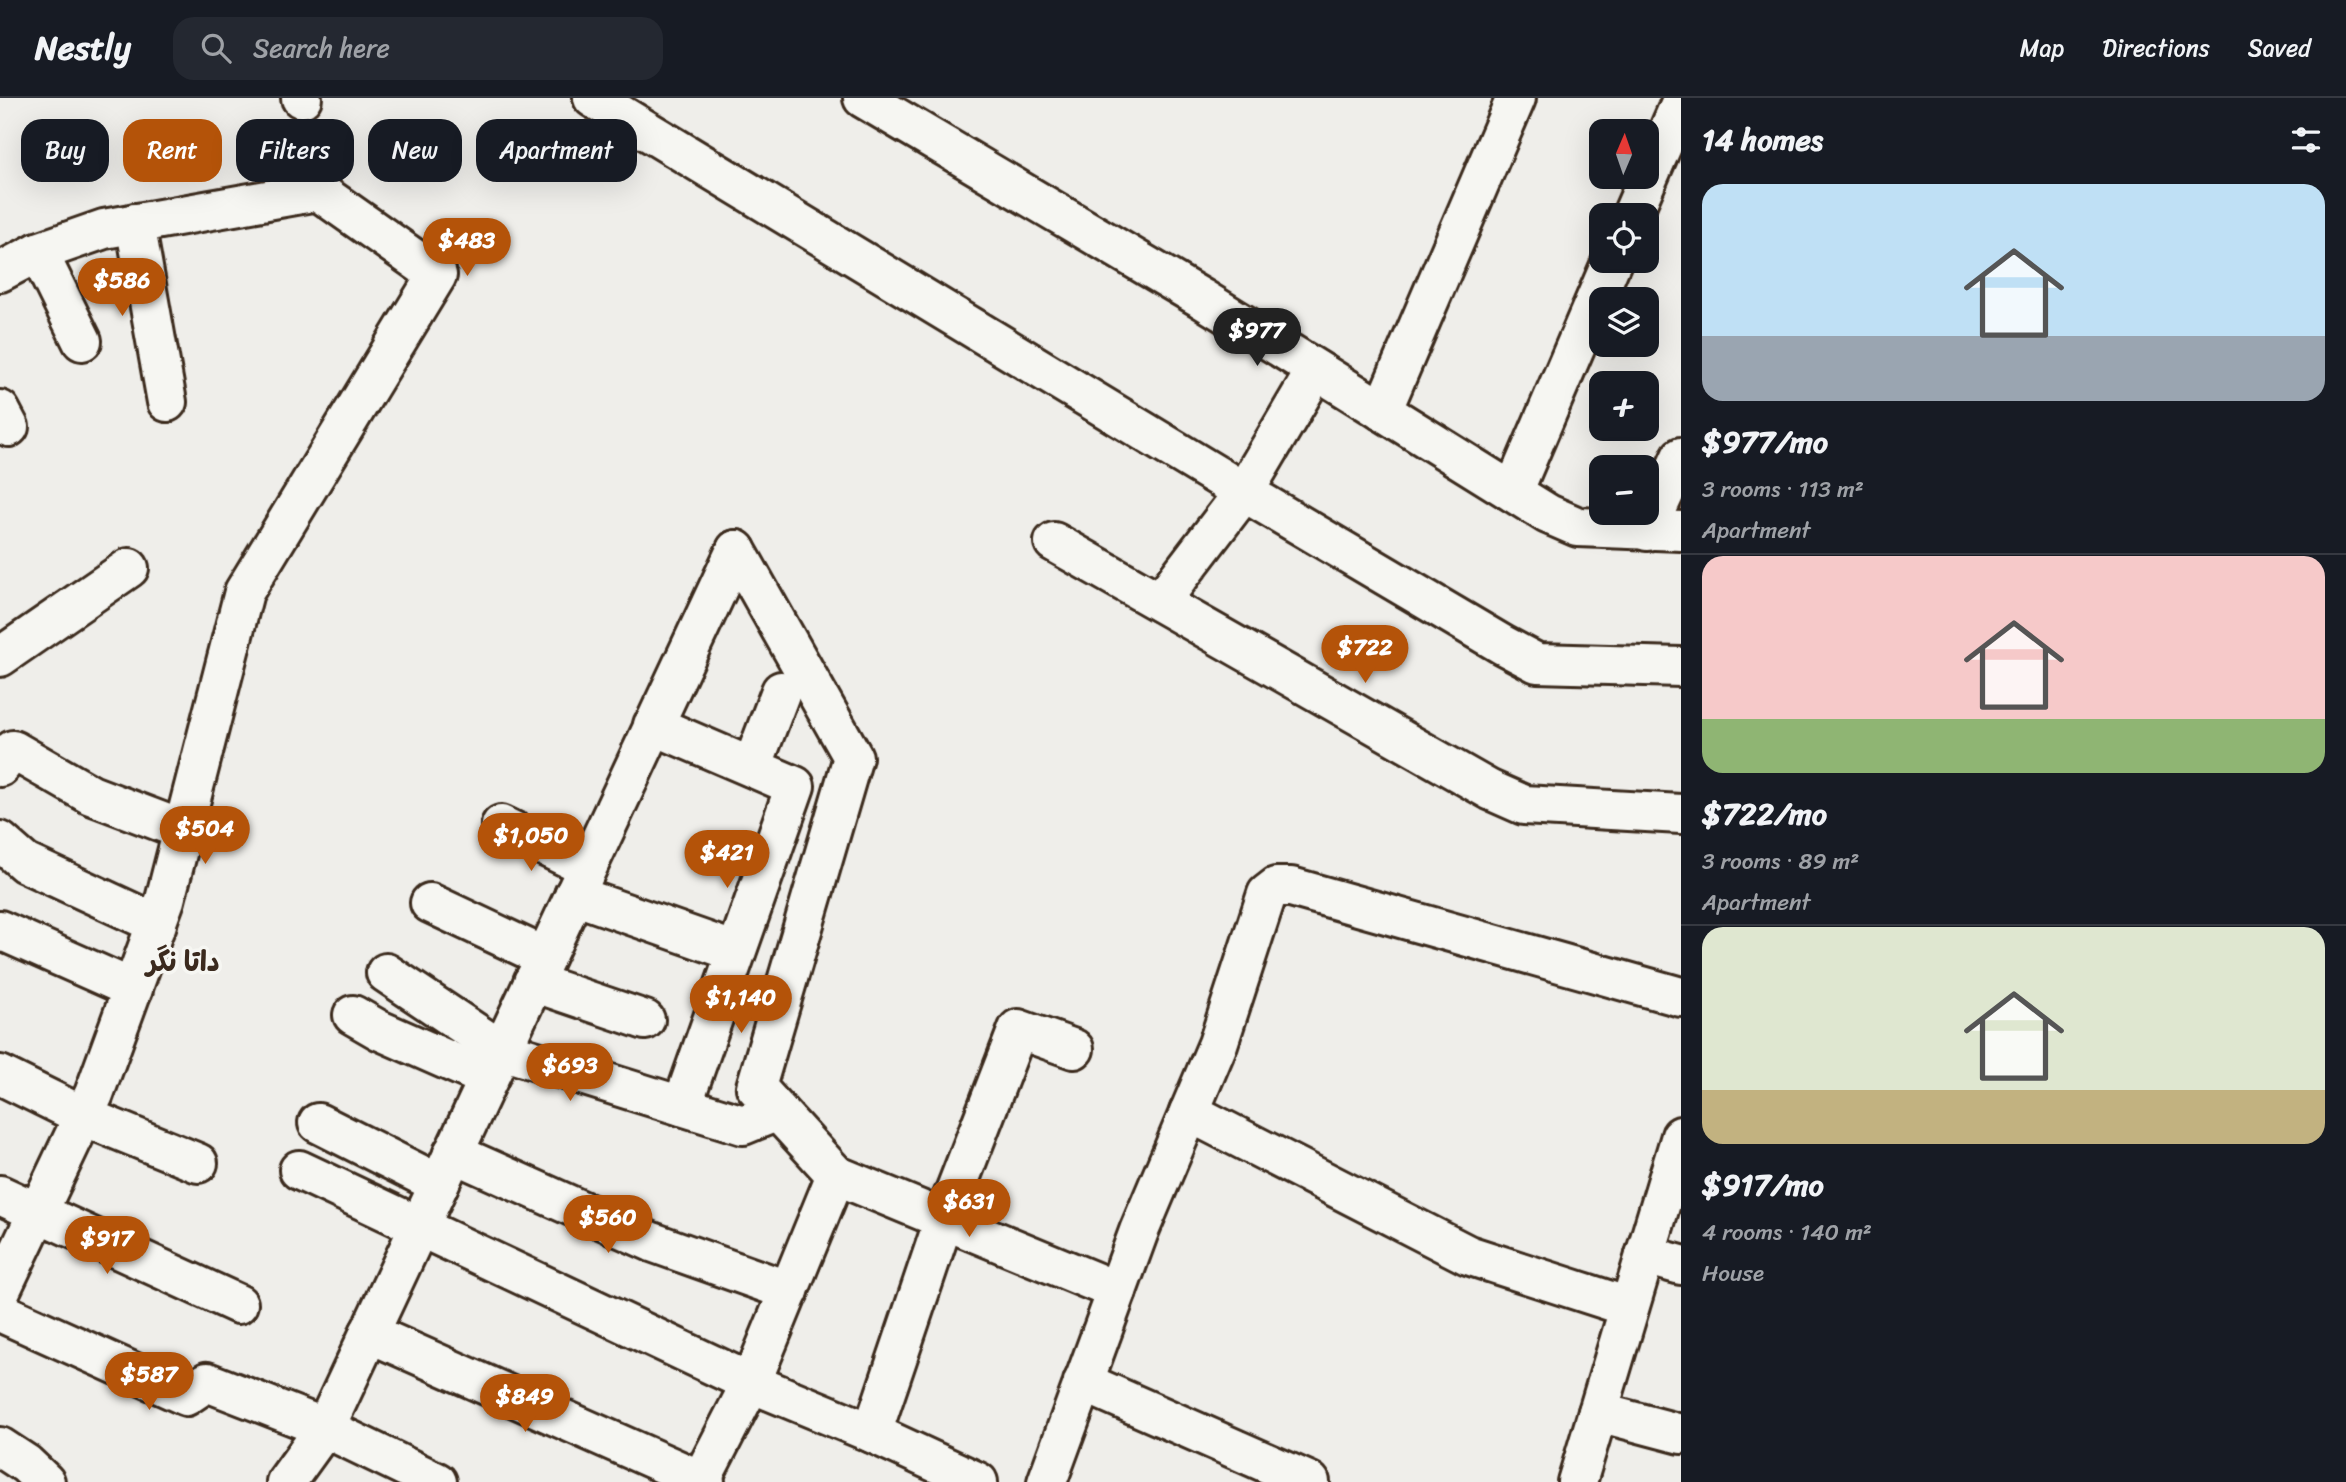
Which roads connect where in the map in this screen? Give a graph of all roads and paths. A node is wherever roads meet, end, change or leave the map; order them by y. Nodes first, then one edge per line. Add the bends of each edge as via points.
1 (593, 98) edge
2 (863, 98) edge
3 (1516, 98) edge
4 (1681, 102) edge
5 (1637, 203) edge
6 (135, 223) junction
7 (38, 252) junction
8 (0, 272) edge
9 (1607, 273) edge
10 (82, 341) dead end
11 (1316, 370) junction
12 (167, 402) dead end
13 (1382, 411) junction
14 (1681, 457) edge
15 (1244, 492) junction
16 (1513, 492) junction
17 (1664, 531) edge
18 (1054, 542) dead end
19 (129, 568) dead end
20 (1160, 602) junction
21 (0, 657) edge
22 (1681, 667) edge
23 (781, 691) dead end
24 (653, 725) junction
25 (0, 767) edge
26 (752, 767) junction
27 (1681, 814) edge
28 (501, 825) dead end
29 (183, 830) junction
30 (0, 841) edge
31 (580, 881) junction
32 (430, 902) dead end
33 (157, 924) junction
34 (0, 930) edge
35 (736, 952) junction
36 (539, 970) junction
37 (386, 973) dead end
38 (133, 989) junction
39 (1681, 997) edge
40 (353, 1015) dead end
41 (645, 1020) dead end
42 (1074, 1049) dead end
43 (495, 1064) junction
44 (0, 1075) edge
45 (682, 1106) junction
46 (778, 1111) junction
47 (1189, 1112) junction
48 (83, 1116) junction
49 (318, 1123) dead end
50 (1681, 1139) edge
51 (198, 1163) dead end
52 (446, 1168) junction
53 (299, 1170) dead end
54 (836, 1175) junction
55 (0, 1195) edge
56 (38, 1212) junction
57 (944, 1220) junction
58 (419, 1227) junction
59 (1663, 1260) edge
60 (1117, 1291) junction
61 (0, 1292) edge
62 (789, 1292) junction
63 (238, 1304) dead end
64 (1629, 1307) junction
65 (0, 1312) edge
66 (369, 1332) junction
67 (1083, 1382) junction
68 (751, 1383) junction
69 (1598, 1412) junction
70 (324, 1428) junction
71 (872, 1433) junction
72 (1681, 1434) edge
73 (0, 1447) edge
74 (1241, 1468) edge
75 (702, 1481) edge
76 (45, 1482) edge
77 (286, 1482) edge
78 (437, 1482) edge
79 (978, 1482) edge
80 (1047, 1482) edge
81 (1310, 1482) edge
82 (1577, 1482) edge

1 - 15 street
2 - 11 street
3 - 13 street
4 - 5 street
6 - 7 street
6 - 12 street
6 - 29 street via 318,191 437,275 244,592
7 - 8 street
7 - 10 street
9 - 16 street
11 - 13 street
11 - 15 street
13 - 16 street
14 - 17 street
15 - 20 street
15 - 22 street via 1537,663
16 - 17 street via 1578,527
18 - 20 street
19 - 21 street
20 - 27 street via 1524,805
23 - 26 street
24 - 26 street
24 - 31 street
24 - 46 street via 736,550 853,757 757,1087
25 - 29 street via 13,750 91,795
26 - 35 street via 795,786
28 - 31 street
29 - 33 street
30 - 33 street via 25,863
31 - 35 street
31 - 36 street
32 - 36 street
33 - 38 street
34 - 38 street
35 - 45 street
36 - 41 street
36 - 43 street
37 - 43 street
38 - 48 street
39 - 47 street via 1291,887 1276,887 1267,894 1218,1044
40 - 43 street via 379,1030
42 - 57 street via 1018,1029
43 - 45 street
43 - 52 street
44 - 48 street
45 - 46 street via 743,1125
46 - 54 street
47 - 60 street
47 - 64 street via 1468,1255
48 - 51 street
48 - 56 street
49 - 52 street
50 - 59 street
52 - 58 street
52 - 62 street
53 - 58 street
54 - 57 street
54 - 62 street
55 - 56 street
56 - 61 street
56 - 63 street
57 - 60 street
57 - 71 street
58 - 66 street
58 - 68 street
59 - 64 street
60 - 67 street
62 - 68 street
64 - 69 street
65 - 70 street via 186,1396 207,1382
66 - 70 street
66 - 75 street
67 - 74 street
67 - 80 street
68 - 71 street
68 - 75 street
69 - 72 street
69 - 82 street
70 - 77 street
70 - 78 street
71 - 79 street
73 - 76 street
74 - 81 street

